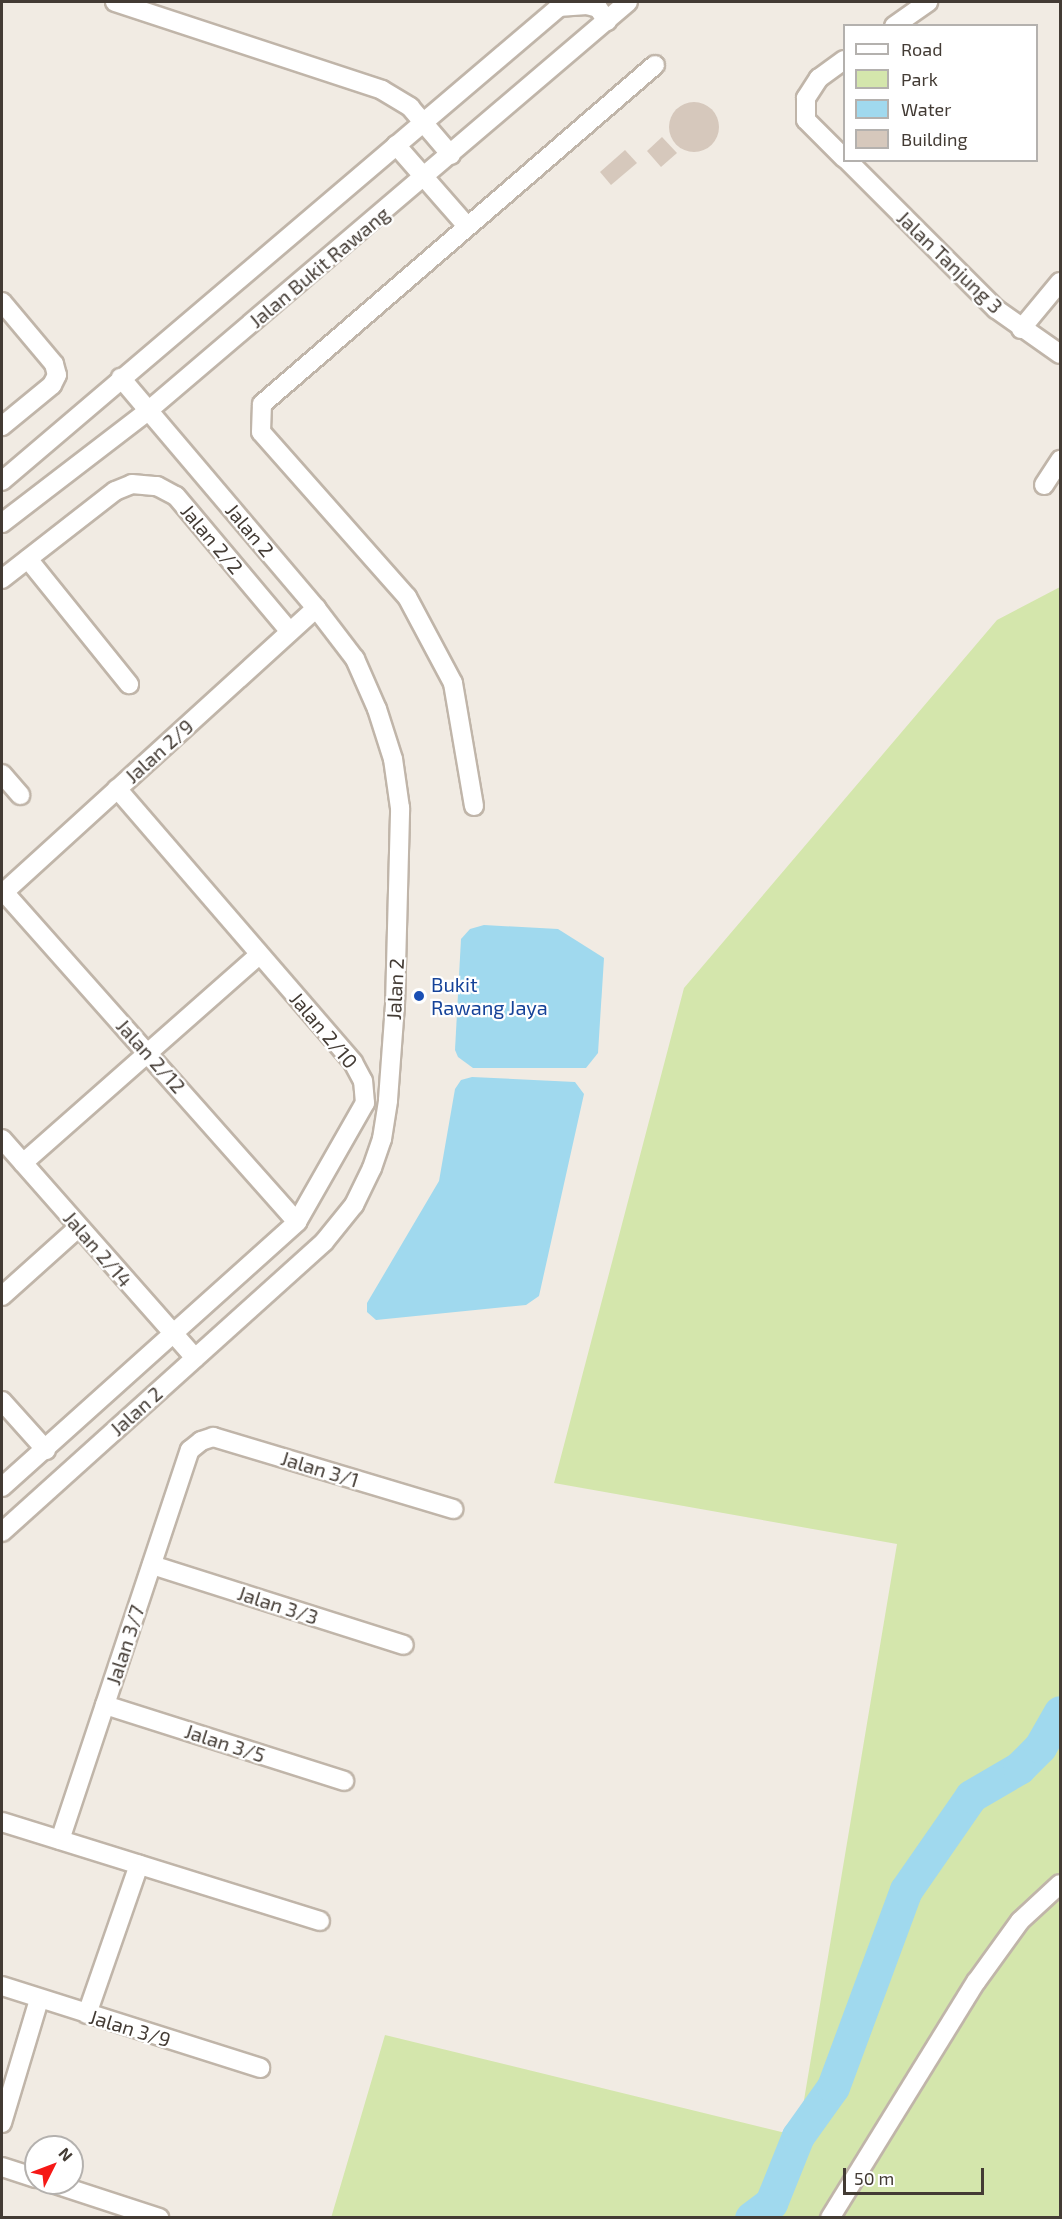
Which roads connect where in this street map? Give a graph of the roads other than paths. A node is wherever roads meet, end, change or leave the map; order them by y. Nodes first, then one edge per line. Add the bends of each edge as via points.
1 (115, 2) edge
2 (627, 2) edge
3 (928, 2) edge
4 (561, 4) edge
5 (607, 21) junction
6 (897, 24) edge
7 (843, 61) edge
8 (655, 66) dead end
9 (422, 122) junction
10 (396, 145) junction
11 (451, 155) junction
12 (843, 156) edge
13 (849, 162) edge
14 (425, 178) junction
15 (467, 226) junction
16 (1060, 282) edge
17 (2, 302) edge
18 (1022, 329) junction
19 (1060, 354) edge
20 (121, 378) junction
21 (148, 410) junction
22 (4, 418) edge
23 (1060, 460) edge
24 (2, 481) edge
25 (1044, 486) dead end
26 (2, 523) edge
27 (28, 559) junction
28 (2, 579) edge
29 (316, 608) junction
30 (290, 632) junction
31 (129, 684) dead end
32 (2, 774) edge
33 (117, 789) junction
34 (20, 795) dead end
35 (474, 806) dead end
36 (3, 893) edge
37 (259, 955) junction
38 (146, 1051) junction
39 (2, 1139) edge
40 (23, 1163) junction
41 (297, 1222) junction
42 (79, 1227) junction
43 (2, 1296) edge
44 (173, 1334) junction
45 (195, 1358) junction
46 (2, 1401) edge
47 (46, 1450) junction
48 (190, 1450) joint
49 (2, 1487) edge
50 (453, 1509) dead end
51 (2, 1532) edge
52 (152, 1565) junction
53 (404, 1645) dead end
54 (105, 1705) junction
55 (344, 1781) dead end
56 (2, 1822) edge
57 (60, 1840) junction
58 (139, 1864) junction
59 (1060, 1884) edge
60 (320, 1921) dead end
61 (2, 1986) edge
62 (39, 2000) junction
63 (87, 2014) junction
64 (260, 2068) dead end
65 (2, 2123) edge
66 (2, 2167) edge
67 (24, 2174) edge
68 (77, 2195) edge
69 (106, 2209) edge
70 (159, 2217) edge
71 (830, 2217) edge

1 - 9 street via 382,90 410,106
2 - 5 street, Jalan Bukit Rawang
3 - 6 street
4 - 5 street via 598,8
4 - 9 street
5 - 11 street, Jalan Bukit Rawang
7 - 12 street, Jalan Tanjung 3 via 809,88 806,120
8 - 15 street
9 - 10 street
9 - 11 street
10 - 14 street
10 - 20 street
11 - 14 street, Jalan Bukit Rawang
13 - 18 street, Jalan Tanjung 3 via 996,309
14 - 15 street
14 - 21 street, Jalan Bukit Rawang
15 - 35 street via 261,404 261,432 408,597 453,683
16 - 18 street
17 - 22 street via 54,364 57,375 52,384
18 - 19 street, Jalan Tanjung 3
20 - 21 street, Jalan 2
20 - 24 street
21 - 26 street, Jalan Bukit Rawang
21 - 29 street, Jalan 2
23 - 25 street
27 - 28 street, Jalan 2/2
27 - 30 street, Jalan 2/2 via 115,491 132,484 157,486 176,496
27 - 31 street
29 - 30 street, Jalan 2/9
29 - 45 street, Jalan 2 via 356,659 393,759 400,808 395,1005 382,1139 354,1205 324,1242
30 - 33 street, Jalan 2/9
32 - 34 street
33 - 36 street, Jalan 2/9
33 - 37 street, Jalan 2/10
36 - 38 street, Jalan 2/12
37 - 38 street
37 - 41 street, Jalan 2/10 via 353,1062 366,1091 359,1117
38 - 40 street
38 - 41 street, Jalan 2/12
39 - 40 street, Jalan 2/14
40 - 42 street, Jalan 2/14
41 - 44 street, Jalan 2/10
42 - 43 street
42 - 44 street, Jalan 2/14
44 - 45 street, Jalan 2/14
44 - 47 street, Jalan 2/10
45 - 51 street, Jalan 2
46 - 47 street
47 - 49 street, Jalan 2/10
48 - 50 street, Jalan 3/1 via 213,1437
48 - 52 street, Jalan 3/7
52 - 53 street, Jalan 3/3
52 - 54 street, Jalan 3/7
54 - 55 street, Jalan 3/5
54 - 57 street, Jalan 3/7
56 - 57 street
57 - 58 street
58 - 60 street
58 - 63 street
59 - 71 street via 1020,1921 976,1982
61 - 62 street, Jalan 3/9
62 - 63 street, Jalan 3/9
62 - 65 street
63 - 64 street, Jalan 3/9
66 - 67 street
68 - 69 street
69 - 70 street

